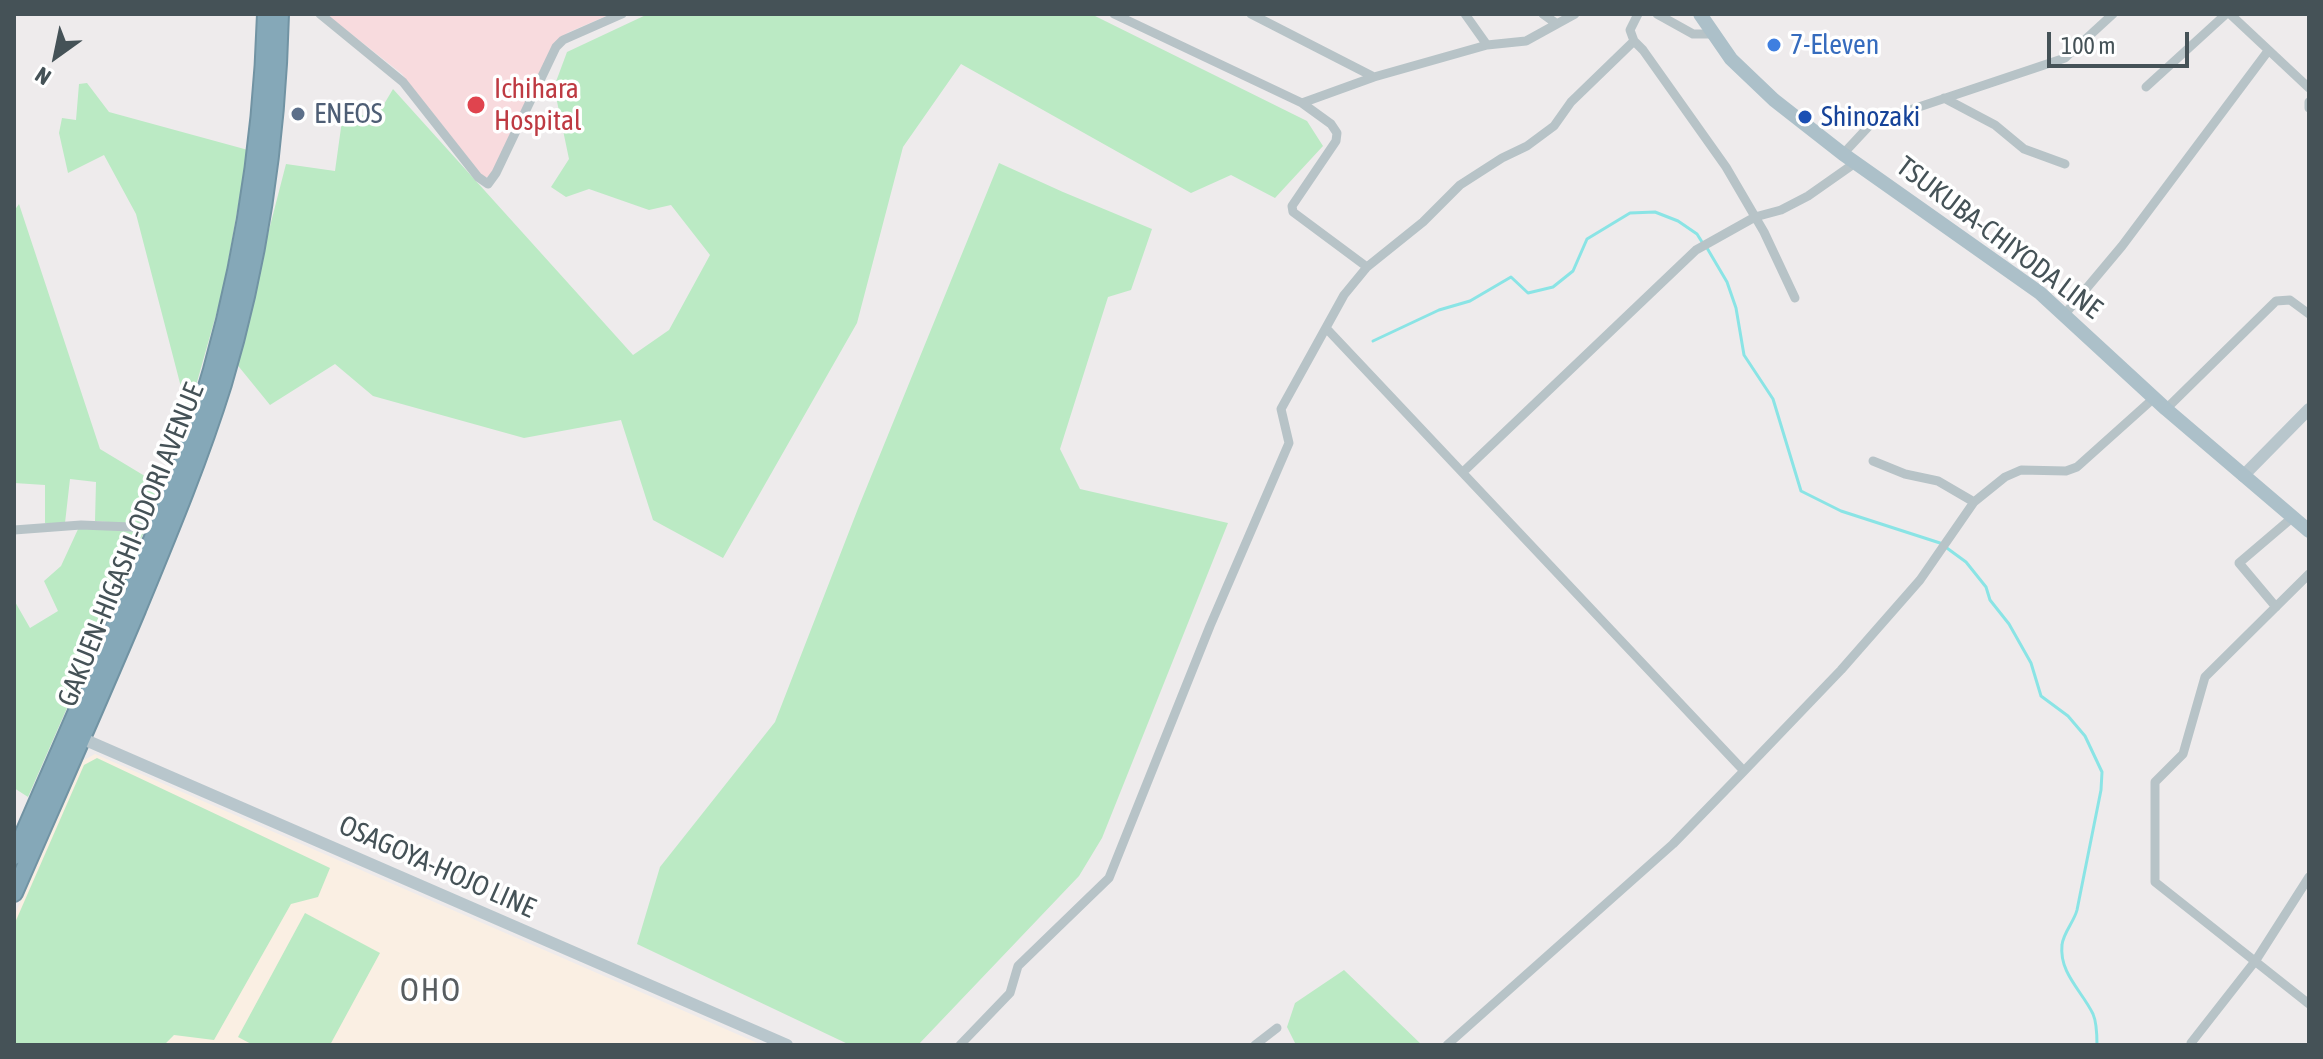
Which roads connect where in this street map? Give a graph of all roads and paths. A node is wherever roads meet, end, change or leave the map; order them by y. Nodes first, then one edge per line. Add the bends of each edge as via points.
1 (266, 14) edge
2 (280, 14) edge
3 (320, 14) edge
4 (622, 14) edge
5 (1114, 14) edge
6 (1251, 14) edge
7 (1465, 14) edge
8 (1543, 14) edge
9 (1575, 14) edge
10 (1638, 14) edge
11 (1657, 14) edge
12 (1700, 14) edge
13 (2113, 14) edge
14 (2228, 14) edge
15 (1557, 24) junction
16 (1712, 34) junction
17 (1634, 41) junction
18 (1487, 45) junction
19 (2268, 51) junction
20 (1374, 77) junction
21 (2146, 87) dead end
22 (2309, 88) edge
23 (1944, 98) junction
24 (1302, 103) junction
25 (1849, 158) junction
26 (2065, 164) dead end
27 (1755, 217) junction
28 (1367, 267) junction
29 (1795, 298) dead end
30 (2065, 314) junction
31 (2309, 314) edge
32 (1326, 328) junction
33 (2154, 398) junction
34 (2166, 409) junction
35 (2309, 409) edge
36 (1873, 461) dead end
37 (1463, 472) junction
38 (2243, 476) junction
39 (1974, 502) junction
40 (2293, 517) junction
41 (156, 528) junction
42 (14, 530) edge
43 (2309, 531) edge
44 (2309, 574) edge
45 (2276, 607) junction
46 (75, 735) junction
47 (1744, 771) junction
48 (14, 856) edge
49 (2309, 877) edge
50 (14, 893) edge
51 (2256, 960) junction
52 (2309, 1004) edge
53 (1277, 1028) dead end
54 (2191, 1043) edge
55 (787, 1045) edge
56 (960, 1045) edge
57 (1255, 1045) edge
58 (1447, 1045) edge

1 - 41 highway, GAKUEN-HIGASHI-ODORI AVENUE via 256,151 229,309 197,422
2 - 46 highway, GAKUEN-HIGASHI-ODORI AVENUE via 265,199 224,381 178,512
3 - 4 street via 403,82 488,184 556,47
5 - 24 street
6 - 20 street
7 - 18 street
8 - 15 street
9 - 15 street
10 - 17 street via 1630,30
11 - 16 street via 1693,34
12 - 16 main road, TSUKUBA-CHIYODA LINE
13 - 23 street via 2065,58
14 - 19 street
14 - 21 street
15 - 18 street via 1526,41
16 - 25 main road, TSUKUBA-CHIYODA LINE via 1762,90
17 - 27 street via 1726,167
17 - 28 street via 1571,102 1554,126 1460,185
18 - 20 street
19 - 22 street
19 - 30 street
20 - 24 street
23 - 25 street via 1870,125
23 - 26 street via 1995,125 2024,149
24 - 28 street via 1337,133 1293,212
25 - 27 street via 1808,196
25 - 30 main road, TSUKUBA-CHIYODA LINE
27 - 29 street
27 - 37 street via 1696,250
28 - 32 street
30 - 33 main road, TSUKUBA-CHIYODA LINE
31 - 34 street via 2290,300 2276,301
32 - 37 street
32 - 56 street via 1281,409 1289,443 1109,878 1018,966 1010,993
33 - 34 main road, TSUKUBA-CHIYODA LINE
33 - 39 street via 2077,467 2021,470
34 - 38 main road, TSUKUBA-CHIYODA LINE
35 - 38 main road
36 - 39 street via 1938,481
37 - 47 street
38 - 40 main road, TSUKUBA-CHIYODA LINE
39 - 47 street via 1920,580
40 - 43 main road, TSUKUBA-CHIYODA LINE
40 - 45 street via 2239,563
41 - 42 street via 81,525
41 - 46 highway, GAKUEN-HIGASHI-ODORI AVENUE
44 - 45 street
45 - 51 street via 2205,677 2183,754 2155,782 2155,882
46 - 48 highway, GAKUEN-HIGASHI-ODORI AVENUE
46 - 50 highway, GAKUEN-HIGASHI-ODORI AVENUE
46 - 55 main road, OSAGOYA-HOJO LINE
47 - 58 street via 1673,844
49 - 51 street
51 - 52 street
51 - 54 street
53 - 57 street

